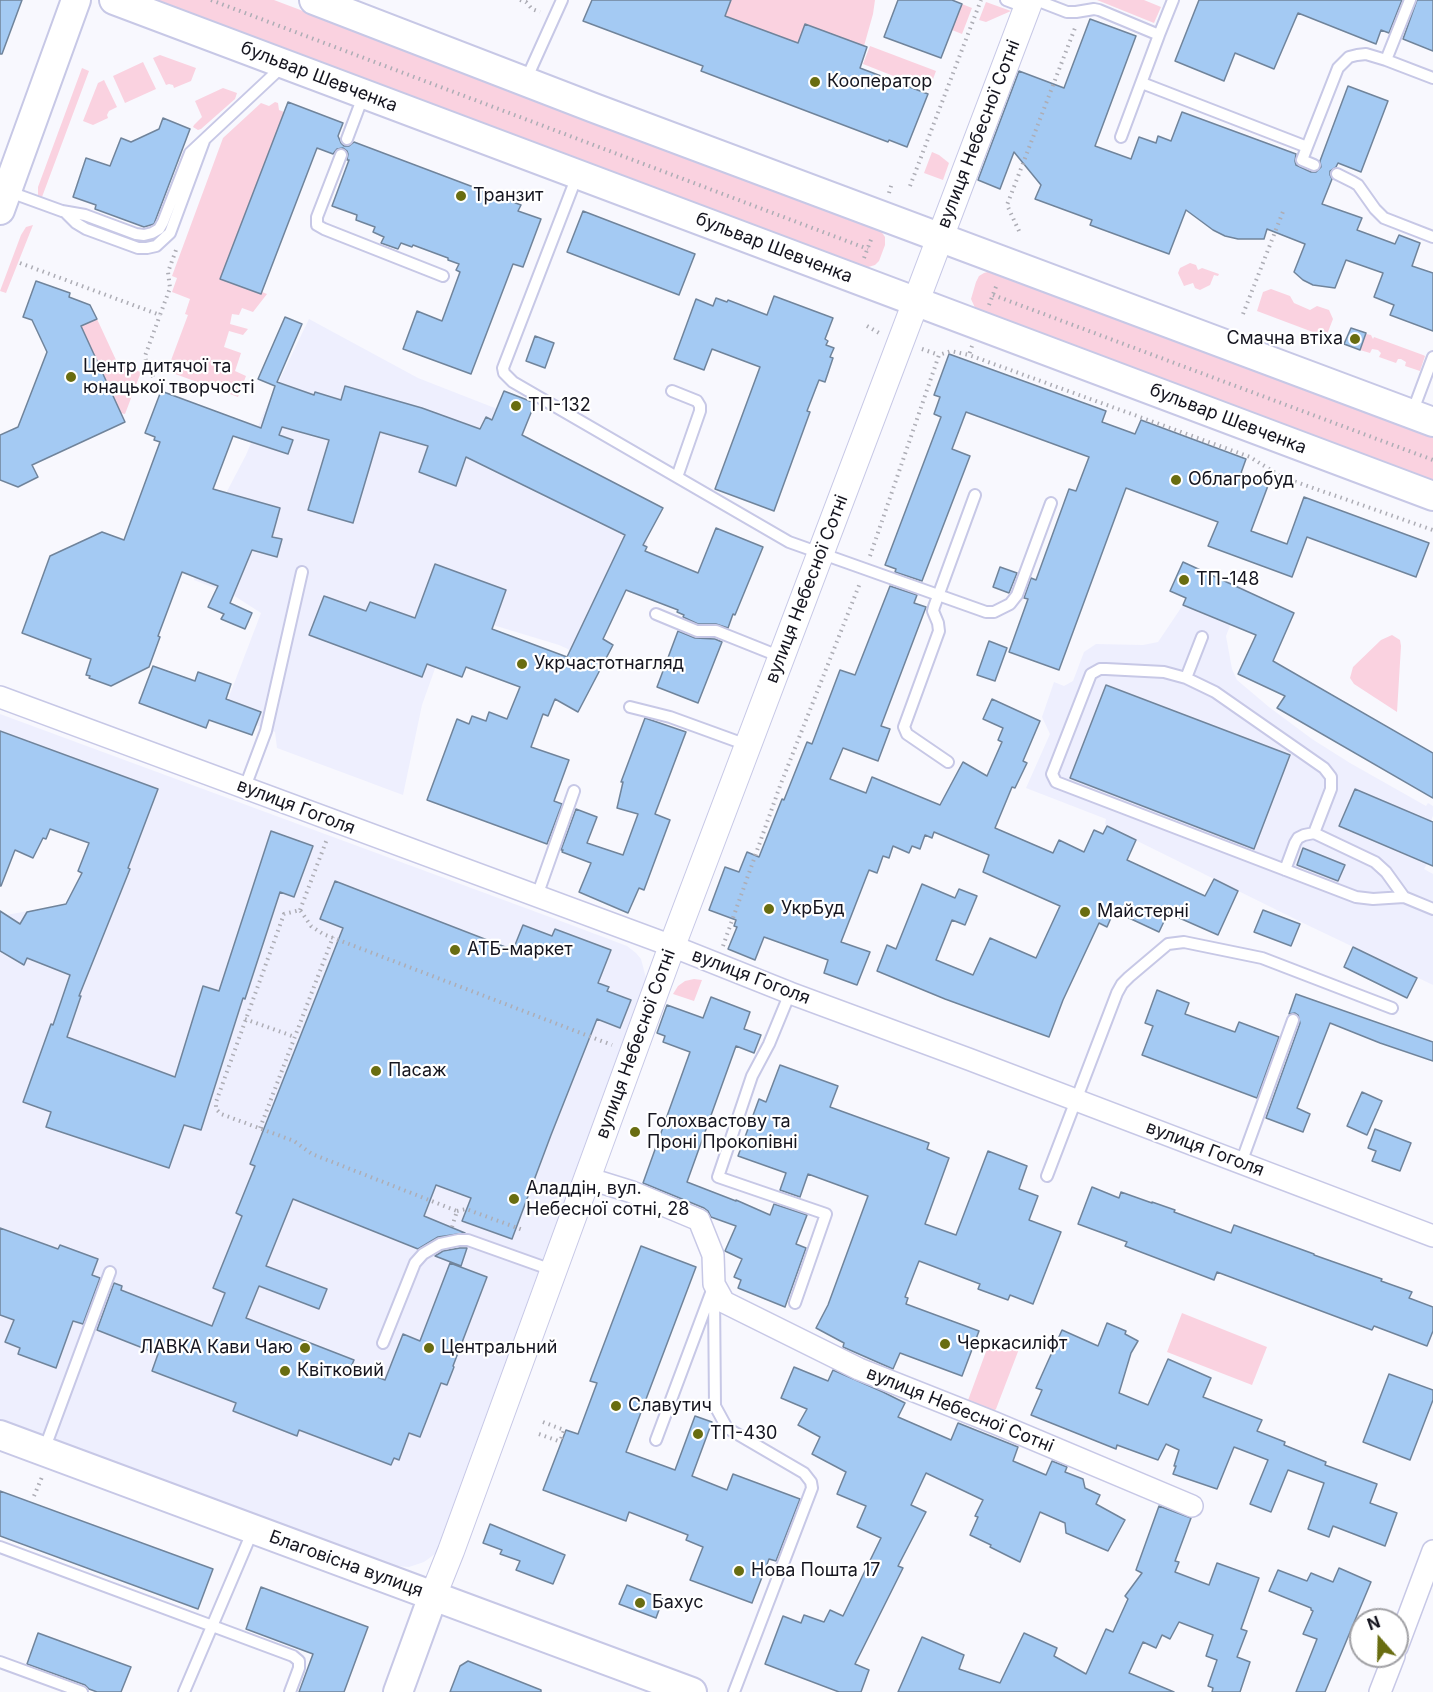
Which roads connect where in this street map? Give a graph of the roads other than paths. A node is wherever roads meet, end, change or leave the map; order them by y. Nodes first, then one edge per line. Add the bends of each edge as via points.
1 (76, 0) edge
2 (114, 0) edge
3 (314, 0) edge
4 (562, 0) edge
5 (1173, 0) edge
6 (1410, 0) edge
7 (1025, 2) edge
8 (1159, 34) junction
9 (1386, 60) junction
10 (285, 64) junction
11 (1433, 78) edge
12 (525, 82) junction
13 (1142, 83) junction
14 (364, 94) junction
15 (1121, 137) dead end
16 (347, 139) dead end
17 (1307, 147) junction
18 (341, 155) dead end
19 (1314, 165) dead end
20 (1337, 174) dead end
21 (578, 175) junction
22 (4, 200) edge
23 (940, 237) junction
24 (1433, 237) edge
25 (442, 276) dead end
26 (916, 301) junction
27 (1433, 357) edge
28 (672, 391) dead end
29 (1422, 418) edge
30 (677, 477) junction
31 (975, 495) dead end
32 (1433, 496) edge
33 (1051, 503) dead end
34 (820, 554) junction
35 (302, 572) dead end
36 (937, 596) junction
37 (656, 614) dead end
38 (1202, 637) dead end
39 (781, 657) junction
40 (1186, 678) junction
41 (0, 697) edge
42 (630, 707) dead end
43 (748, 745) junction
44 (948, 762) dead end
45 (245, 787) junction
46 (573, 791) dead end
47 (1314, 833) junction
48 (1285, 870) junction
49 (537, 896) junction
50 (1404, 897) junction
51 (1433, 909) edge
52 (672, 946) junction
53 (790, 993) junction
54 (1392, 1008) dead end
55 (1293, 1020) dead end
56 (1076, 1100) junction
57 (1241, 1163) junction
58 (1047, 1176) dead end
59 (586, 1178) junction
60 (1433, 1236) edge
61 (552, 1270) junction
62 (110, 1272) dead end
63 (714, 1284) junction
64 (795, 1303) dead end
65 (383, 1343) dead end
66 (0, 1436) edge
67 (656, 1440) dead end
68 (44, 1451) junction
69 (1192, 1506) dead end
70 (253, 1530) junction
71 (0, 1547) edge
72 (1433, 1551) edge
73 (433, 1596) junction
74 (1409, 1615) edge
75 (212, 1626) junction
76 (0, 1662) edge
77 (1389, 1668) edge
78 (82, 1692) edge
79 (184, 1692) edge
80 (290, 1692) edge
81 (398, 1692) edge
82 (692, 1692) edge
83 (734, 1692) edge
84 (1380, 1692) edge

1 - 22 main road
2 - 10 main road, бульвар Шевченка
3 - 12 main road
4 - 12 lane
5 - 8 lane
6 - 9 lane
7 - 8 lane via 1067,12 1099,10
7 - 23 street, вулиця Небесної Сотні
8 - 13 lane
9 - 11 lane
9 - 17 lane via 1366,54 1342,62
10 - 14 main road, бульвар Шевченка
10 - 22 lane via 206,138 170,233 156,246 138,248 86,229 65,212
12 - 23 main road
13 - 15 lane
13 - 17 lane
14 - 16 lane
14 - 21 main road, бульвар Шевченка
17 - 19 lane via 1302,160
18 - 25 lane via 317,225
20 - 24 lane via 1358,185 1383,218
21 - 26 main road, бульвар Шевченка
21 - 30 lane via 504,373 513,382
23 - 26 street, вулиця Небесної Сотні
23 - 29 main road
26 - 32 main road, бульвар Шевченка
26 - 34 street, вулиця Небесної Сотні
27 - 29 lane
28 - 30 lane via 700,406
30 - 34 lane via 779,537
31 - 36 lane
33 - 36 lane via 1017,595 1010,604 989,613
34 - 36 lane
34 - 39 street, вулиця Небесної Сотні
35 - 45 lane via 266,731
36 - 44 lane via 933,611 939,631 904,727 907,734
37 - 39 lane via 697,631 716,631
38 - 40 lane
39 - 43 street, вулиця Небесної Сотні
40 - 47 lane via 1208,687 1328,772 1331,789
40 - 48 lane via 1164,672 1095,671 1053,769 1053,778 1060,785
41 - 45 street, вулиця Гоголя
42 - 43 lane
43 - 52 street, вулиця Небесної Сотні
45 - 49 street, вулиця Гоголя
46 - 49 lane
47 - 48 lane via 1298,838
47 - 50 lane via 1375,862
48 - 50 lane via 1365,899
49 - 52 street, вулиця Гоголя
50 - 51 lane
52 - 53 street, вулиця Гоголя
52 - 59 street, вулиця Небесної Сотні
53 - 56 street, вулиця Гоголя
53 - 64 lane via 752,1076 718,1177 826,1214
54 - 56 lane via 1262,958 1173,942 1122,984
55 - 57 lane
56 - 57 street, вулиця Гоголя
56 - 58 lane
57 - 60 street, вулиця Гоголя
59 - 61 street, вулиця Небесної Сотні
59 - 63 street via 699,1220 713,1255
61 - 65 lane via 468,1240 440,1244 418,1258
61 - 73 street, вулиця Небесної Сотні
62 - 68 lane
63 - 67 lane
63 - 69 street, вулиця Небесної Сотні via 724,1302 859,1369
63 - 83 lane via 715,1406 727,1428 804,1473 812,1488
66 - 68 main road, Благовісна вулиця
68 - 70 main road, Благовісна вулиця
70 - 73 main road, Благовісна вулиця
70 - 75 lane
71 - 75 lane
72 - 74 street
73 - 81 main road, вулиця Небесної Сотні
73 - 82 main road, Благовісна вулиця
75 - 79 lane
75 - 80 lane via 299,1661
76 - 78 lane
77 - 84 street

